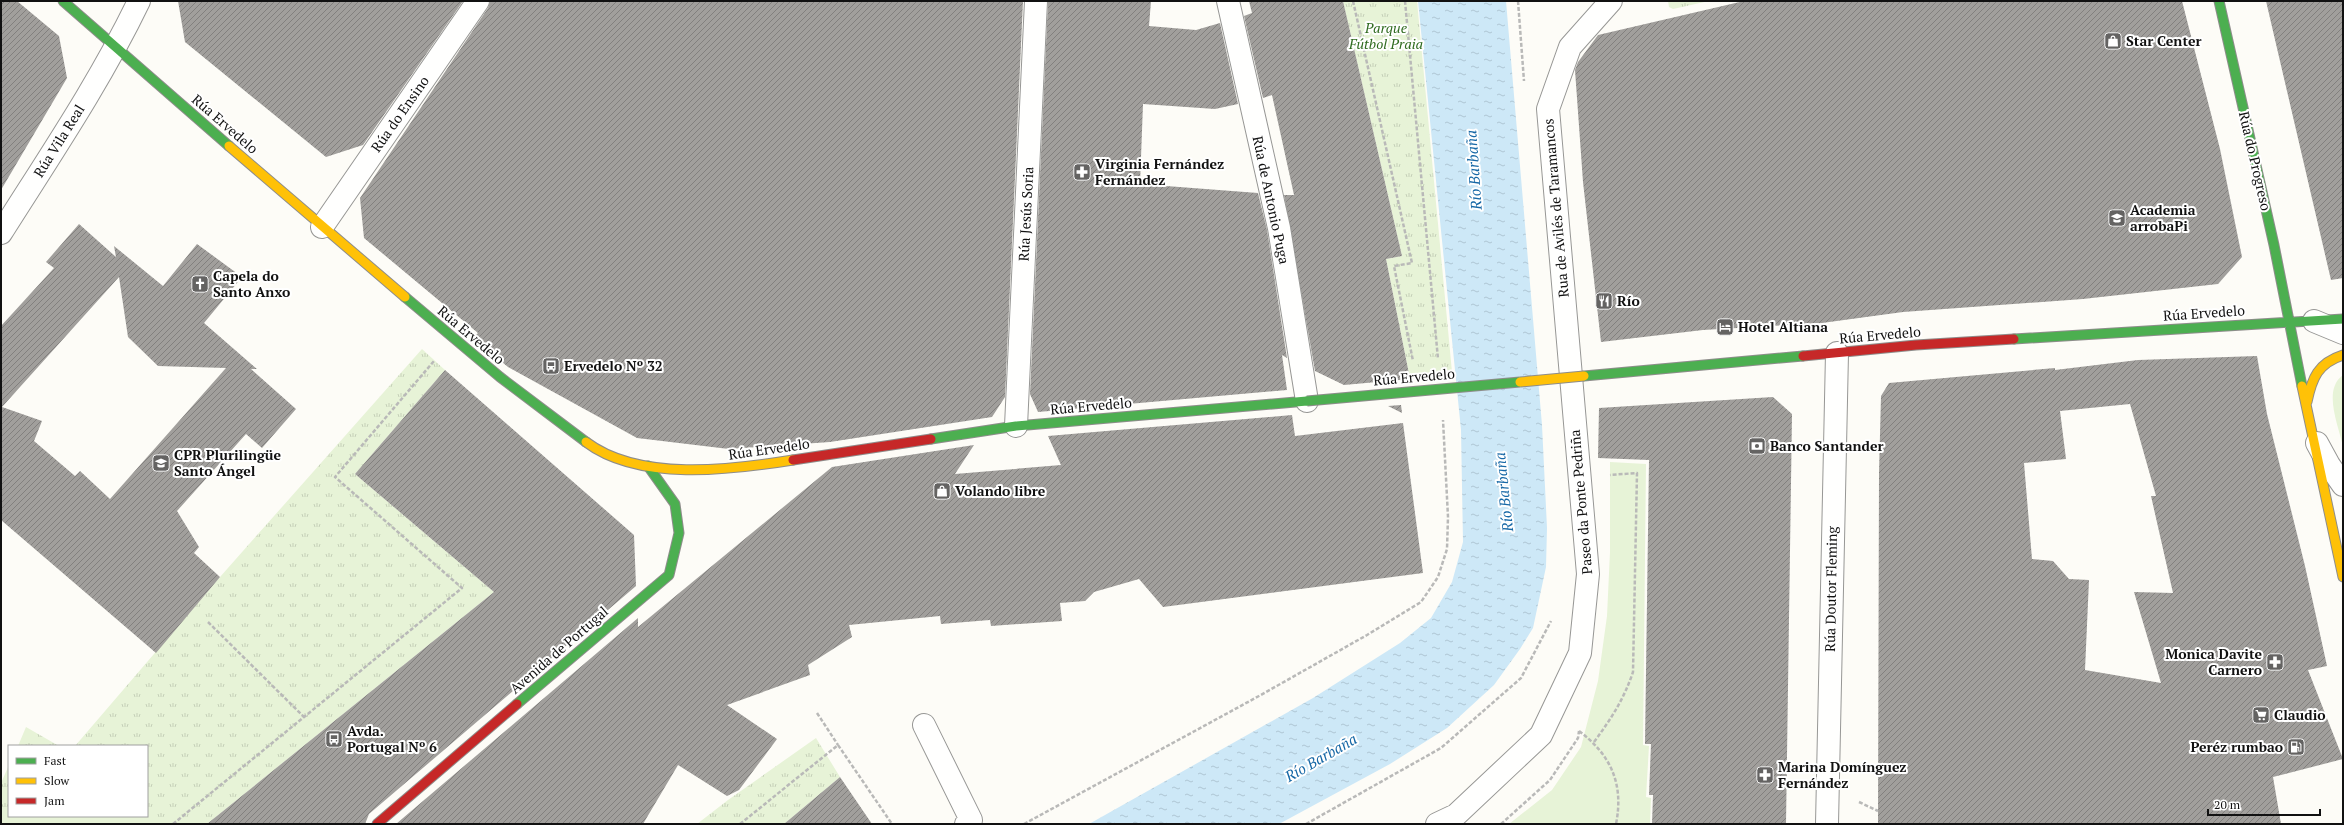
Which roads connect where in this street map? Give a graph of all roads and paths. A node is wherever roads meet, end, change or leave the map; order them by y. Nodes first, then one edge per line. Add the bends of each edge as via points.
1 (63, 1) edge
2 (139, 1) edge
3 (478, 1) edge
4 (1036, 1) edge
5 (1228, 1) edge
6 (1353, 1) edge
7 (1405, 1) edge
8 (1518, 1) edge
9 (1611, 1) edge
10 (2219, 1) edge
11 (116, 49) junction
12 (1524, 89) dead end
13 (322, 227) junction
14 (1, 233) edge
15 (2343, 319) edge
16 (2314, 321) junction
17 (2288, 322) junction
18 (2343, 333) edge
19 (453, 338) junction
20 (1568, 338) joint
21 (1837, 353) junction
22 (2343, 355) edge
23 (1438, 362) dead end
24 (1419, 391) junction
25 (1307, 401) junction
26 (2306, 406) junction
27 (1443, 418) dead end
28 (1016, 426) junction
29 (2311, 431) junction
30 (648, 466) junction
31 (1580, 478) junction
32 (2343, 485) edge
33 (2343, 577) edge
34 (1552, 618) dead end
35 (208, 622) dead end
36 (817, 713) dead end
37 (304, 717) junction
38 (924, 725) dead end
39 (1579, 730) dead end
40 (1594, 742) junction
41 (838, 745) junction
42 (173, 824) edge
43 (377, 824) edge
44 (740, 824) edge
45 (892, 824) edge
46 (966, 824) edge
47 (1024, 824) edge
48 (1306, 824) edge
49 (1437, 824) edge
50 (1616, 824) edge
51 (1827, 824) edge

1 - 11 street, Rúa Ervedelo
2 - 11 street, Rúa Vila Real
3 - 13 street, Rúa do Ensino
4 - 28 street, Rúa Jesús Soria
5 - 25 street, Rúa de Antonio Puga via 1279,228
6 - 24 path via 1412,263 1394,266
7 - 23 path
8 - 12 path
9 - 20 street, Rua de Avilés de Taramancos via 1570,47 1548,109
10 - 17 street, Rúa do Progreso via 2274,245
11 - 13 street, Rúa Ervedelo
11 - 14 street, Rúa Vila Real
13 - 19 street, Rúa Ervedelo
15 - 16 street
16 - 17 street
16 - 18 street
17 - 21 street, Rúa Ervedelo via 1916,345
17 - 26 street, Rúa do Progreso
19 - 30 street, Rúa Ervedelo via 500,378 590,445 613,456
19 - 37 path via 334,477 462,588
20 - 31 street, Paseo da Ponte Pedriña
21 - 24 street, Rúa Ervedelo, bridge
21 - 51 street, Rúa Doutor Fleming
22 - 26 street via 2317,369
24 - 25 street, Rúa Ervedelo, bridge
25 - 28 street, Rúa Ervedelo
26 - 29 street, Rúa do Progreso
27 - 47 path via 1447,549 1438,577 1421,602 1266,692
28 - 30 street, Rúa Ervedelo via 749,468 700,471
29 - 32 street, Rúa do Progreso via 2329,466
29 - 33 street, Rúa do Progreso
30 - 43 street, Avenida de Portugal via 675,504 679,533 669,575
31 - 40 path via 1637,472 1632,672 1625,695
31 - 49 street, Paseo da Ponte Pedriña via 1588,574 1580,653 1541,735 1456,815
34 - 48 path via 1521,678 1441,748
35 - 37 path
36 - 41 path
37 - 42 path
38 - 46 street via 971,820
39 - 40 path
40 - 50 path via 1605,755 1618,790 1620,806
41 - 44 path
41 - 45 path

